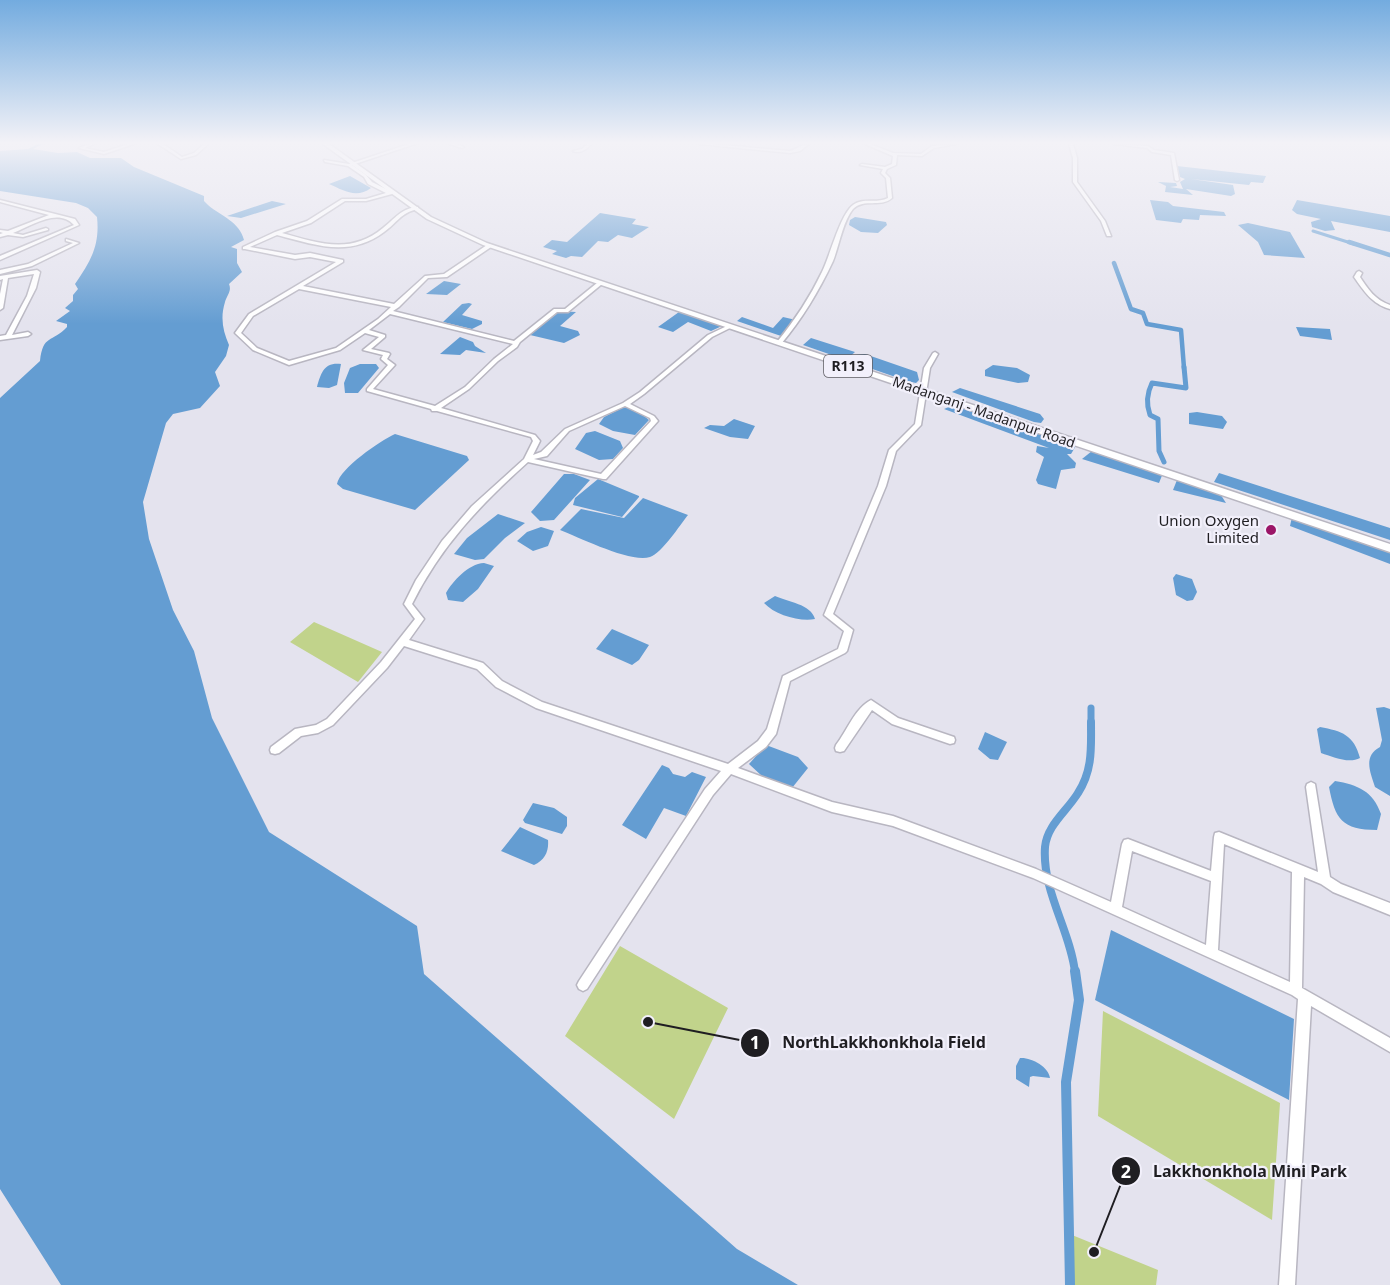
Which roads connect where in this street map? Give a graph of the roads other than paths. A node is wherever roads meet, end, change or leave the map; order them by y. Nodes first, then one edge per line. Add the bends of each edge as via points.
1 (11, 204) edge
2 (338, 204) edge
3 (411, 204) edge
4 (858, 204) edge
5 (1091, 204) edge
6 (416, 207) junction
7 (53, 215) junction
8 (46, 229) dead end
9 (0, 231) edge
10 (8, 233) junction
11 (277, 233) junction
12 (1109, 235) dead end
13 (0, 236) edge
14 (69, 240) dead end
15 (489, 246) junction
16 (0, 258) edge
17 (0, 272) edge
18 (1359, 273) dead end
19 (3, 278) edge
20 (599, 284) junction
21 (0, 286) edge
22 (298, 287) junction
23 (0, 293) edge
24 (397, 306) junction
25 (1390, 307) edge
26 (0, 308) edge
27 (390, 312) junction
28 (729, 327) junction
29 (364, 331) junction
30 (28, 334) dead end
31 (8, 337) junction
32 (0, 338) edge
33 (517, 343) junction
34 (779, 343) junction
35 (934, 354) dead end
36 (921, 391) junction
37 (625, 404) junction
38 (434, 410) junction
39 (527, 460) junction
40 (1390, 548) edge
41 (404, 642) junction
42 (950, 740) dead end
43 (840, 748) dead end
44 (275, 750) dead end
45 (728, 770) junction
46 (1311, 787) dead end
47 (1298, 869) junction
48 (1216, 878) junction
49 (1325, 880) junction
50 (1116, 909) junction
51 (1390, 909) edge
52 (1212, 951) junction
53 (583, 985) dead end
54 (1300, 993) junction
55 (1390, 1045) edge
56 (1287, 1285) edge

1 - 7 street
2 - 11 street via 309,222
3 - 6 main road, Madanganj - Madanpur Road / R113
4 - 34 street via 850,210 807,305
5 - 12 street via 1106,223
6 - 11 street via 399,213 383,231 347,248
6 - 15 main road, Madanganj - Madanpur Road / R113 via 442,225
7 - 10 street
7 - 16 street via 77,225
8 - 10 street via 26,236
9 - 10 street
10 - 13 street
11 - 22 street via 245,248 341,261
14 - 17 street via 77,243 30,264
15 - 20 main road, Madanganj - Madanpur Road / R113
15 - 24 street via 445,276 427,277
18 - 25 street via 1357,277 1371,297
19 - 26 street
19 - 31 street via 37,272 30,297 19,310
20 - 28 main road, Madanganj - Madanpur Road / R113
20 - 33 street via 567,310 556,310
21 - 23 street
22 - 24 street
22 - 29 street via 246,320 238,333 240,338 289,363 341,348
24 - 27 street
27 - 29 street
27 - 33 street
28 - 34 main road, Madanganj - Madanpur Road / R113
28 - 37 street via 710,336
29 - 38 street via 383,336 366,350 387,354 384,358 392,365 369,390
30 - 31 street
31 - 32 street
33 - 38 street via 467,388
34 - 36 main road, Madanganj - Madanpur Road / R113
35 - 36 street
36 - 40 main road, Madanganj - Madanpur Road / R113
36 - 45 street via 924,397 918,425 893,450 828,615 849,630 842,651 786,679 772,731 762,744
37 - 39 street via 567,430 544,454
37 - 39 street via 655,421 603,477
38 - 39 street via 533,436 537,441
39 - 41 street via 444,540 408,604 420,619
41 - 44 street via 330,722 318,729 303,730
41 - 45 street via 480,666 499,684 539,705
42 - 43 street via 895,721 871,704
45 - 50 street via 832,807 893,821 1036,874
45 - 53 street via 696,810
46 - 49 street
47 - 48 street via 1219,837
47 - 49 street
47 - 54 street
48 - 50 street via 1128,844
48 - 52 street
49 - 51 street
50 - 52 street
52 - 54 street
54 - 55 street
54 - 56 street

